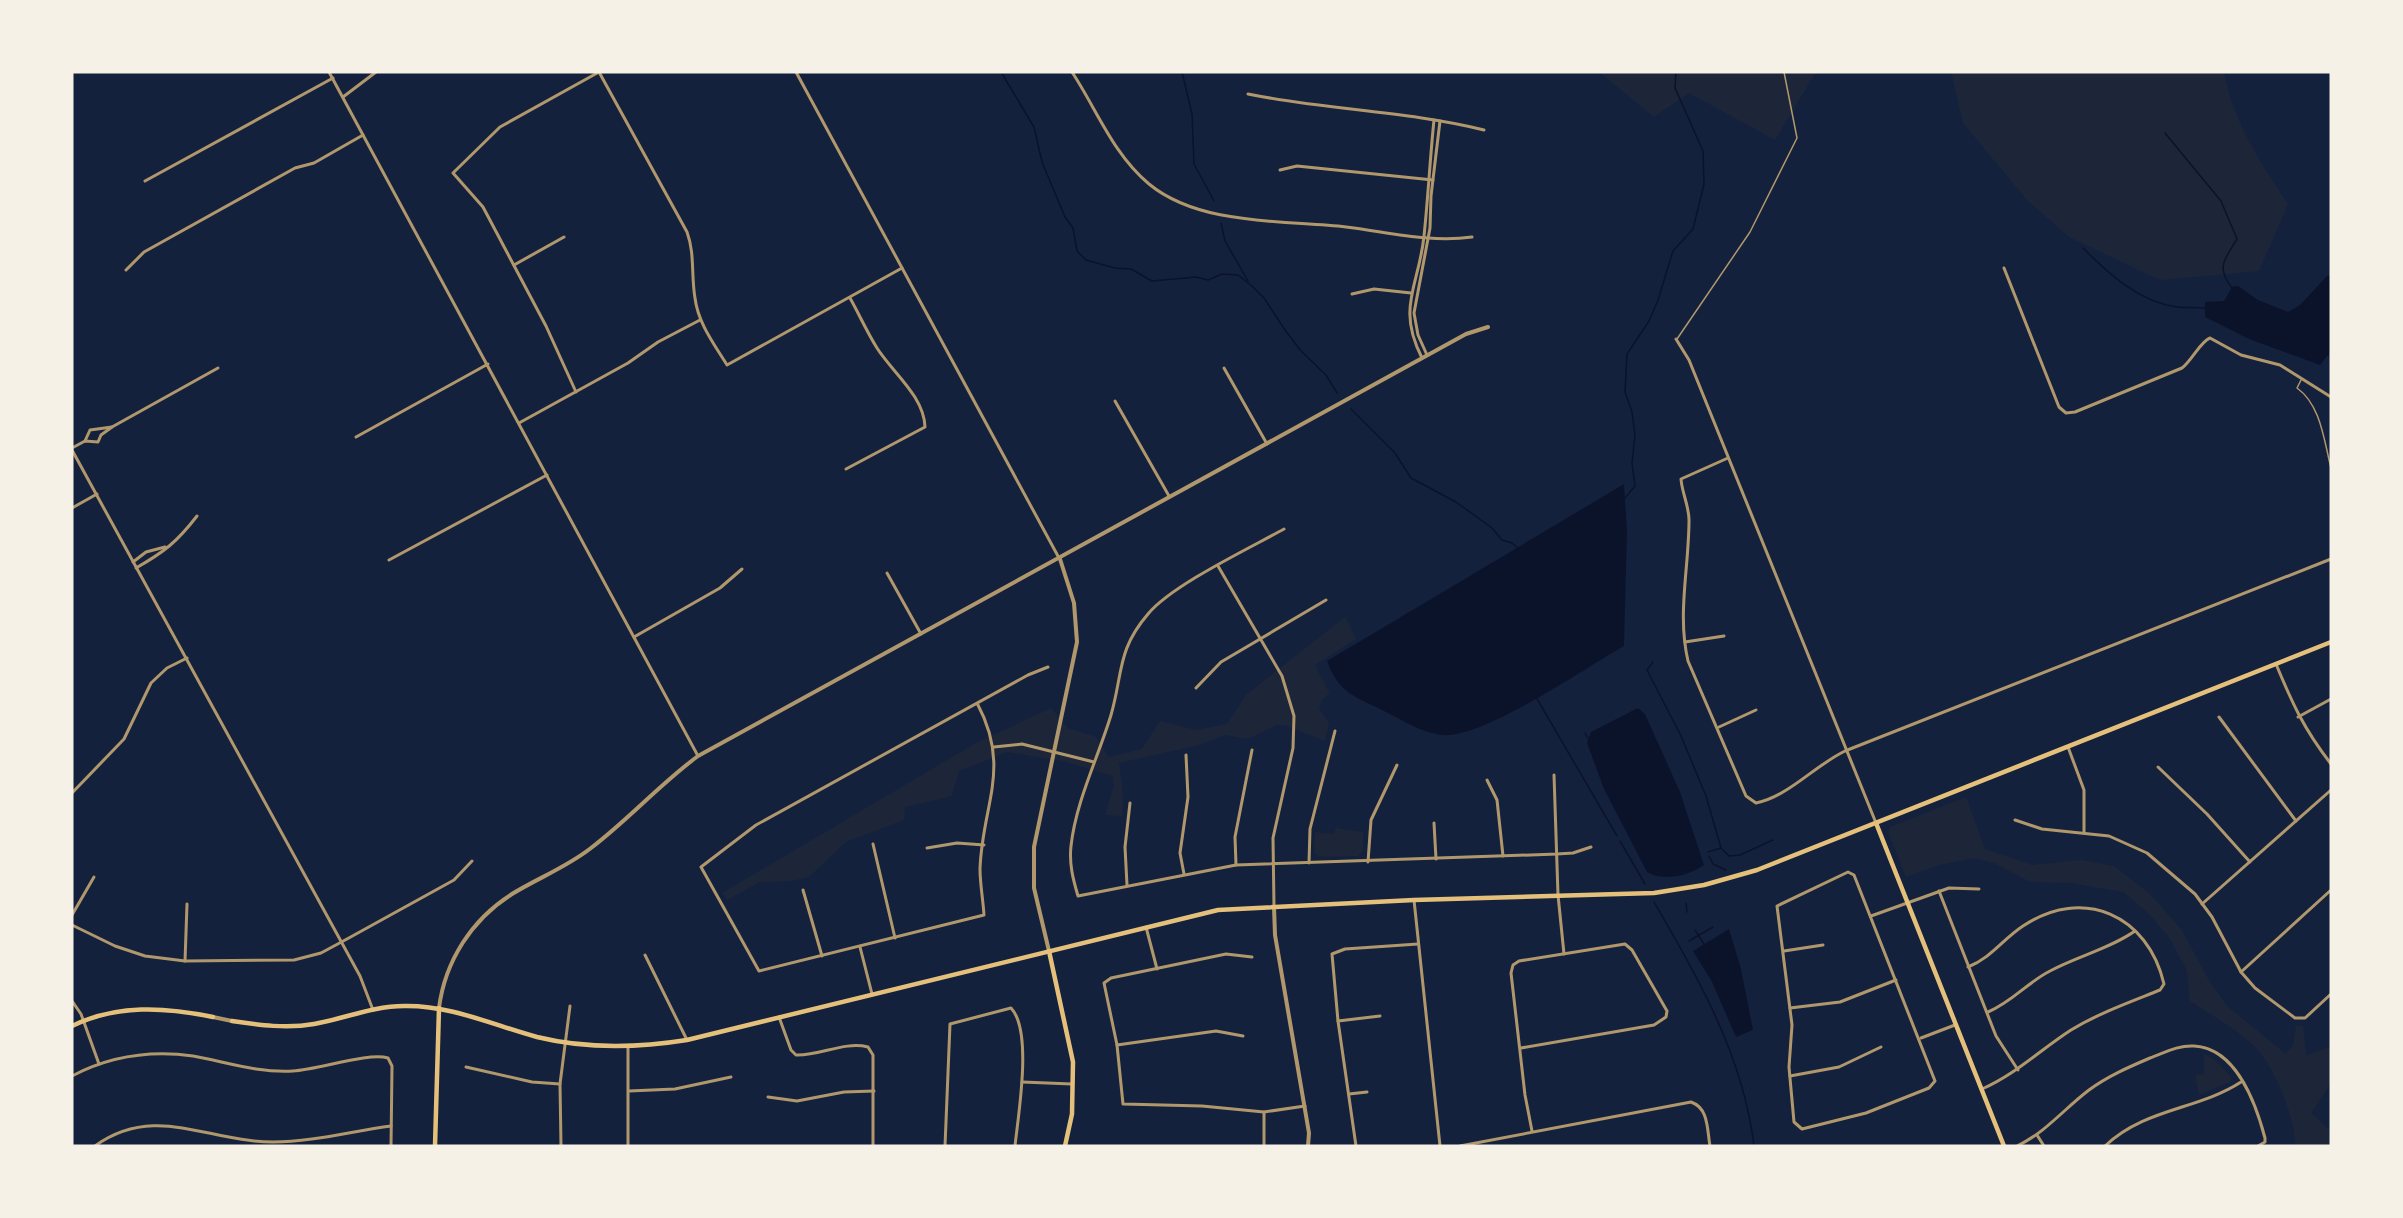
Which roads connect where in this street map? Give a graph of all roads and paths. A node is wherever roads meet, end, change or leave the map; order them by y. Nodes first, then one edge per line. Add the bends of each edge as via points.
1 (329, 72) edge
2 (376, 72) edge
3 (599, 72) edge
4 (796, 72) edge
5 (1072, 72) edge
6 (1784, 72) edge
7 (333, 78) junction
8 (1248, 94) dead end
9 (343, 97) junction
10 (1434, 120) junction
11 (1440, 121) junction
12 (1484, 130) dead end
13 (364, 135) junction
14 (1280, 170) dead end
15 (1427, 180) junction
16 (1432, 180) junction
17 (145, 181) dead end
18 (564, 237) dead end
19 (1472, 237) dead end
20 (1426, 238) junction
21 (514, 265) junction
22 (902, 268) junction
23 (2004, 268) dead end
24 (126, 270) dead end
25 (1411, 293) junction
26 (1352, 294) dead end
27 (1416, 294) junction
28 (850, 298) junction
29 (700, 320) junction
30 (1488, 327) dead end
31 (1676, 339) joint
32 (1427, 355) junction
33 (1422, 358) junction
34 (488, 364) junction
35 (218, 368) dead end
36 (1224, 368) dead end
37 (2302, 378) junction
38 (576, 392) junction
39 (2331, 398) edge
40 (1115, 401) dead end
41 (519, 423) junction
42 (112, 427) junction
43 (356, 437) dead end
44 (85, 441) junction
45 (1267, 444) junction
46 (72, 449) edge
47 (1728, 458) junction
48 (2331, 468) edge
49 (846, 469) dead end
50 (547, 475) junction
51 (97, 494) junction
52 (1170, 498) junction
53 (72, 508) edge
54 (196, 516) dead end
55 (1284, 529) dead end
56 (167, 547) junction
57 (1060, 559) junction
58 (2331, 559) edge
59 (390, 560) dead end
60 (133, 562) junction
61 (1218, 566) junction
62 (136, 568) junction
63 (742, 569) dead end
64 (887, 573) dead end
65 (1326, 600) dead end
66 (921, 635) junction
67 (1724, 636) dead end
68 (634, 637) junction
69 (1260, 639) junction
70 (1684, 642) junction
71 (2331, 642) edge
72 (187, 658) junction
73 (2276, 664) junction
74 (1048, 667) dead end
75 (1196, 688) dead end
76 (2331, 699) edge
77 (977, 703) junction
78 (1756, 710) dead end
79 (2219, 717) dead end
80 (2298, 717) junction
81 (1719, 727) junction
82 (1335, 731) dead end
83 (994, 747) junction
84 (2068, 747) junction
85 (1252, 750) dead end
86 (1845, 751) junction
87 (1055, 752) junction
88 (1186, 755) dead end
89 (698, 756) junction
90 (1095, 762) junction
91 (2331, 764) edge
92 (1397, 765) dead end
93 (2158, 767) dead end
94 (1554, 775) dead end
95 (1488, 780) dead end
96 (2331, 790) edge
97 (72, 793) edge
98 (1130, 803) dead end
99 (2015, 820) dead end
100 (2295, 821) junction
101 (1434, 823) dead end
102 (1876, 823) junction
103 (2084, 833) junction
104 (873, 844) dead end
105 (984, 845) junction
106 (1591, 847) dead end
107 (927, 848) dead end
108 (1557, 854) junction
109 (1503, 856) junction
110 (1436, 859) junction
111 (472, 861) dead end
112 (1368, 862) junction
113 (2250, 862) junction
114 (1309, 863) junction
115 (1273, 864) junction
116 (1236, 865) junction
117 (1184, 874) junction
118 (94, 877) dead end
119 (1127, 885) junction
120 (1979, 889) dead end
121 (803, 890) dead end
122 (2331, 890) edge
123 (1939, 891) junction
124 (1558, 895) junction
125 (1414, 900) junction
126 (1907, 902) junction
127 (187, 904) dead end
128 (2202, 904) junction
129 (1274, 906) junction
130 (72, 915) edge
131 (1871, 916) junction
132 (72, 925) edge
133 (1146, 927) junction
134 (2135, 931) junction
135 (895, 938) junction
136 (340, 943) junction
137 (1418, 944) junction
138 (1823, 945) dead end
139 (860, 947) junction
140 (1048, 951) junction
141 (1784, 951) junction
142 (1564, 954) junction
143 (645, 955) dead end
144 (822, 956) junction
145 (1252, 957) dead end
146 (185, 962) junction
147 (1968, 967) junction
148 (1157, 969) junction
149 (2241, 972) junction
150 (1896, 980) junction
151 (872, 994) junction
152 (2331, 994) edge
153 (72, 1001) edge
154 (570, 1006) dead end
155 (439, 1008) junction
156 (1790, 1008) junction
157 (373, 1010) junction
158 (1987, 1012) junction
159 (1380, 1016) dead end
160 (213, 1017) joint
161 (779, 1017) junction
162 (83, 1021) junction
163 (232, 1021) joint
164 (1338, 1021) junction
165 (1955, 1025) junction
166 (72, 1026) edge
167 (1243, 1036) dead end
168 (1920, 1038) junction
169 (687, 1040) junction
170 (566, 1042) junction
171 (1117, 1045) junction
172 (628, 1047) junction
173 (1881, 1047) dead end
174 (1521, 1048) junction
175 (99, 1064) junction
176 (466, 1067) dead end
177 (2018, 1070) junction
178 (72, 1076) edge
179 (731, 1077) dead end
180 (1790, 1077) junction
181 (1022, 1082) junction
182 (2241, 1082) junction
183 (560, 1084) junction
184 (1074, 1084) junction
185 (1981, 1089) junction
186 (629, 1091) junction
187 (874, 1091) junction
188 (1367, 1092) dead end
189 (1349, 1094) junction
190 (768, 1096) dead end
191 (1305, 1106) junction
192 (1264, 1112) junction
193 (391, 1126) junction
194 (1532, 1131) junction
195 (2036, 1134) junction
196 (95, 1146) edge
197 (391, 1146) edge
198 (435, 1146) edge
199 (561, 1146) edge
200 (628, 1146) edge
201 (873, 1146) edge
202 (945, 1146) edge
203 (1015, 1146) edge
204 (1065, 1146) edge
205 (1264, 1146) edge
206 (1308, 1146) edge
207 (1356, 1146) edge
208 (1440, 1146) edge
209 (1460, 1146) edge
210 (1710, 1146) edge
211 (2004, 1146) edge
212 (2017, 1146) edge
213 (2044, 1146) edge
214 (2105, 1146) edge
215 (2258, 1146) edge

1 - 7 street
2 - 9 street
3 - 21 street via 500,128 453,173 483,207
3 - 29 street via 687,232
4 - 22 street
5 - 20 street via 1128,163 1150,185 1170,196 1205,210 1242,218
6 - 31 lane via 1797,138 1750,232
7 - 9 street
7 - 17 street
8 - 10 street via 1294,104
9 - 13 street
10 - 11 street
10 - 15 street
11 - 12 street
11 - 16 street
13 - 24 street via 314,163 295,168 144,252
13 - 34 street
14 - 15 street via 1297,166
15 - 16 street
15 - 20 street
16 - 20 street
18 - 21 street
19 - 20 street
20 - 25 street
20 - 27 street
21 - 38 street
22 - 28 street
22 - 57 street
23 - 37 street via 2059,406 2066,413 2173,372 2189,362 2210,338 2241,355 2280,365
25 - 26 street via 1374,290
25 - 27 street
25 - 33 street via 1410,327
27 - 32 street via 1415,324
28 - 29 street via 727,366
28 - 49 street via 878,349 925,416 925,427
29 - 38 street
30 - 32 street
31 - 47 street via 1689,360
32 - 33 street
33 - 45 street
34 - 41 street
34 - 43 street
35 - 42 street
36 - 45 street
37 - 39 street
37 - 48 lane via 2297,388 2315,409
38 - 41 street
40 - 52 street
41 - 50 street
42 - 44 street via 98,441
42 - 44 street via 90,430
44 - 46 street
45 - 52 street
46 - 51 street
47 - 70 street via 1681,479 1689,512
47 - 86 street
50 - 59 street
50 - 68 street
51 - 53 street
51 - 60 street
52 - 57 street
54 - 56 street via 178,540
55 - 61 street
56 - 60 street via 146,552
56 - 62 street
57 - 66 street
57 - 87 street via 1074,603 1077,642
58 - 86 street
60 - 62 street
61 - 69 street
61 - 90 street via 1149,612 1130,638 1120,662 1111,713
62 - 72 street
63 - 68 street via 720,588
64 - 66 street
65 - 69 street
66 - 89 street
67 - 70 street
68 - 89 street
69 - 75 street via 1221,662
69 - 115 street via 1285,682 1294,716 1293,748 1275,818
70 - 81 street via 1688,661
71 - 73 main road
72 - 97 street via 167,668 151,683 124,739
72 - 136 street
73 - 80 street
73 - 84 main road
74 - 77 street
76 - 80 street
77 - 83 street
77 - 144 street via 756,825 701,867 759,971
78 - 81 street
79 - 100 street
80 - 91 street
81 - 86 street via 1746,795 1756,803 1769,800 1822,762
82 - 114 street via 1310,829
83 - 87 street via 1022,744
83 - 105 street via 994,788
84 - 102 main road
84 - 103 street via 2084,790
85 - 116 street via 1235,837
86 - 102 street
87 - 90 street
87 - 140 street via 1034,847 1034,888
88 - 117 street via 1188,797 1180,853
89 - 155 street via 588,851 489,911 454,956 441,990
90 - 119 street via 1073,829 1071,873 1078,896
92 - 112 street via 1371,820
93 - 113 street
94 - 108 street
95 - 109 street via 1497,800
96 - 100 street
98 - 119 street via 1125,848
99 - 103 street via 2042,829
100 - 113 street
101 - 110 street
102 - 124 main road via 1757,870 1704,885 1654,893
102 - 126 main road
103 - 128 street via 2109,836 2147,853 2172,872
104 - 135 street
105 - 107 street via 957,843
105 - 135 street via 980,868 984,915
106 - 108 street
108 - 109 street
108 - 124 street
109 - 110 street
110 - 112 street
111 - 136 street via 454,880
112 - 114 street
113 - 128 street
114 - 115 street
115 - 116 street
115 - 129 street
116 - 117 street
117 - 119 street
118 - 130 street
120 - 123 street
121 - 144 street
122 - 149 street
123 - 126 street
123 - 147 street
124 - 125 main road
124 - 142 street
125 - 129 main road
125 - 137 street
126 - 131 street
126 - 165 main road
127 - 146 street
128 - 149 street
129 - 133 main road via 1218,910
129 - 191 street via 1275,936
131 - 141 street via 1851,873 1777,906
131 - 150 street
132 - 146 street via 135,953
133 - 140 main road
133 - 148 street
134 - 147 street via 2123,920 2097,909 2067,908 2024,925 1983,961
134 - 158 street via 2051,970 2011,1000
134 - 177 street via 2156,957 2163,988 2073,1029
135 - 139 street
136 - 146 street via 294,960
136 - 157 street
137 - 164 street via 1345,949 1332,954
137 - 208 street
138 - 141 street
139 - 144 street
139 - 151 street
140 - 151 main road
140 - 184 main road via 1069,1040
141 - 156 street
142 - 174 street via 1513,965
142 - 174 street via 1625,944 1665,1005 1666,1017 1654,1025
143 - 169 street
145 - 148 street via 1226,954
147 - 158 street
148 - 171 street via 1111,978 1104,983
149 - 152 street via 2255,988 2300,1020
150 - 156 street via 1840,1002
150 - 168 street
151 - 161 main road
153 - 162 street
154 - 170 street
155 - 157 main road via 403,1006
155 - 170 main road
155 - 198 main road
156 - 180 street
157 - 163 main road via 312,1025 272,1027
158 - 177 street via 1996,1036
159 - 164 street
160 - 162 main road via 149,1008
160 - 163 street
161 - 169 main road
161 - 187 street via 796,1054 868,1047 873,1055
162 - 166 main road
162 - 175 street
164 - 189 street
165 - 168 street
165 - 185 main road
167 - 171 street via 1216,1031
168 - 180 street via 1934,1085 1846,1119 1802,1129 1797,1126
169 - 172 main road
170 - 172 main road
170 - 183 street
171 - 192 street via 1123,1104
172 - 186 street
173 - 180 street via 1839,1067
174 - 194 street
175 - 178 street
175 - 193 street via 135,1054 164,1053 234,1066 292,1071 379,1055 388,1058 392,1066
176 - 183 street via 532,1082
177 - 185 street
179 - 186 street via 675,1089
181 - 184 street
181 - 202 street via 1023,1050 1011,1008 950,1024
181 - 203 street
182 - 195 street via 2227,1062 2209,1049 2182,1046 2118,1072
182 - 214 street via 2219,1094 2157,1113
182 - 215 street via 2258,1113 2265,1142
183 - 199 street
184 - 204 main road
185 - 211 main road
186 - 200 street
187 - 190 street via 797,1101
187 - 201 street
188 - 189 street
189 - 207 street
191 - 192 street
191 - 206 street
192 - 205 street
193 - 196 street via 272,1142 155,1124 127,1129
193 - 197 street
194 - 209 street
194 - 210 street via 1691,1102 1699,1104 1704,1112
195 - 212 street
195 - 213 street

